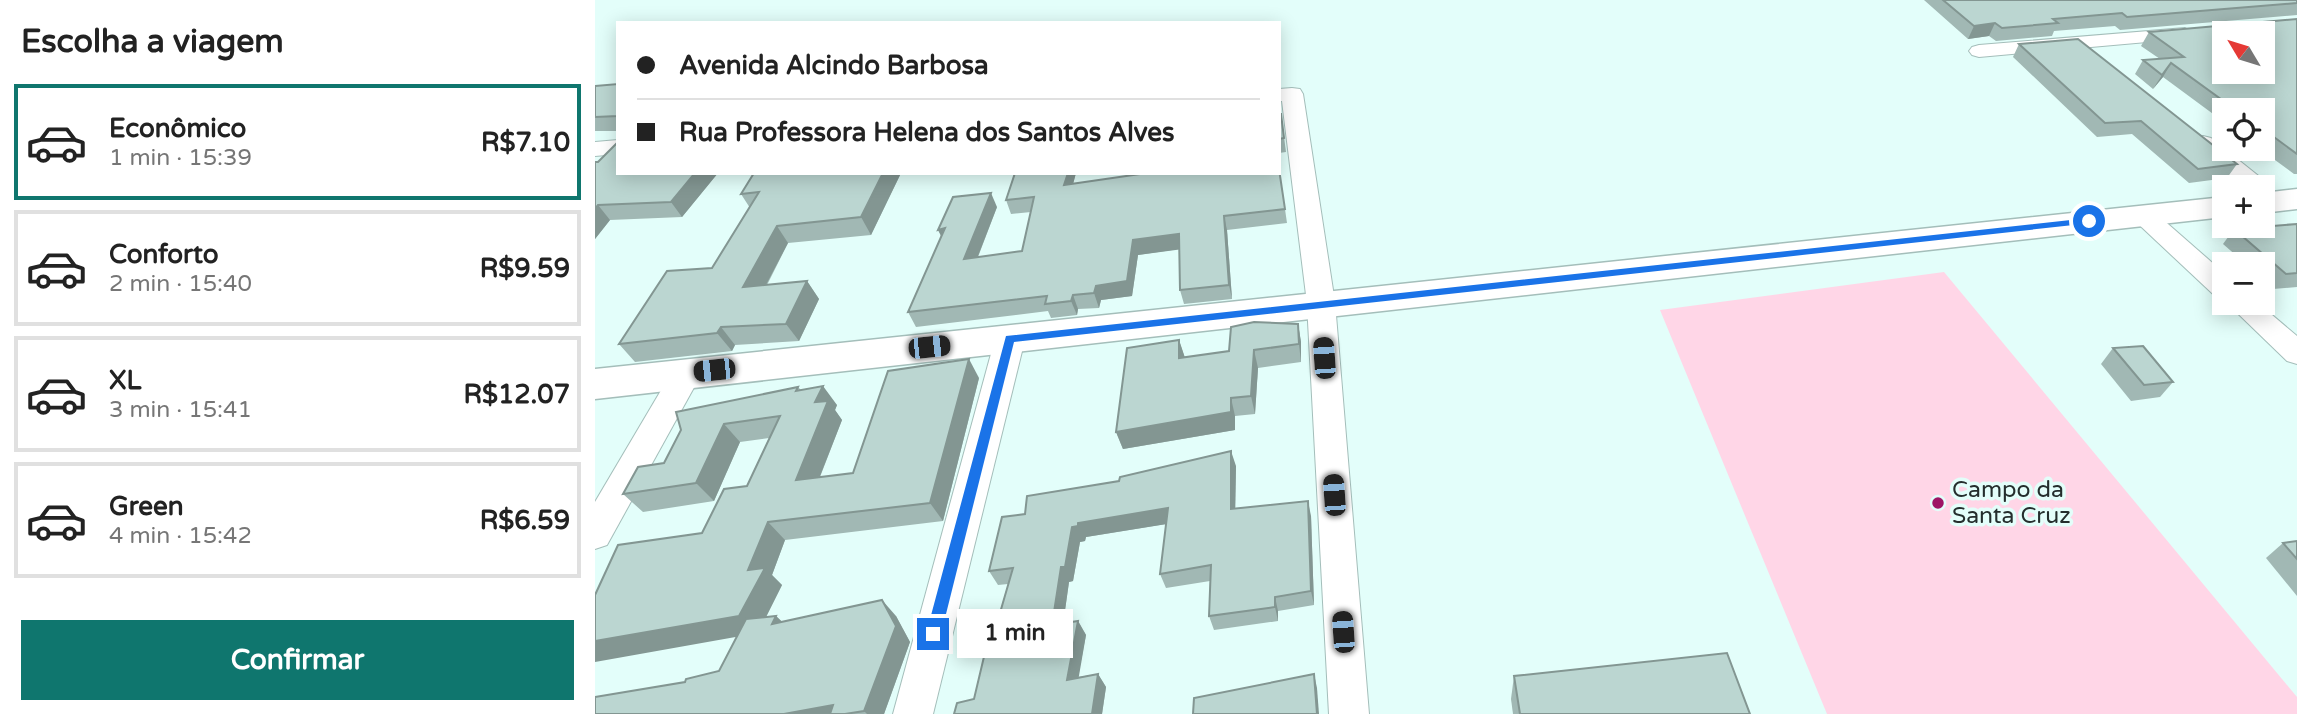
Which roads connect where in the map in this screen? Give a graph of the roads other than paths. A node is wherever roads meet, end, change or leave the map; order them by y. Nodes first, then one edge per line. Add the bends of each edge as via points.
1 (2198, 32) edge
2 (2081, 44) junction
3 (1979, 51) dead end
4 (2102, 61) edge
5 (1286, 94) edge
6 (2185, 128) edge
7 (616, 147) edge
8 (595, 149) edge
9 (2244, 175) edge
10 (2212, 208) edge
11 (2143, 215) junction
12 (2212, 277) edge
13 (1321, 303) junction
14 (2254, 315) edge
15 (1010, 339) junction
16 (2297, 353) edge
17 (687, 373) junction
18 (595, 384) edge
19 (595, 534) edge
20 (913, 714) edge
21 (1349, 714) edge

1 - 2 street
2 - 3 street
2 - 4 street
5 - 13 street
6 - 9 street
7 - 8 street
10 - 11 street
11 - 12 street
11 - 13 street
13 - 15 street
13 - 21 street
14 - 16 street
15 - 17 street
15 - 20 street
17 - 18 street
17 - 19 street

